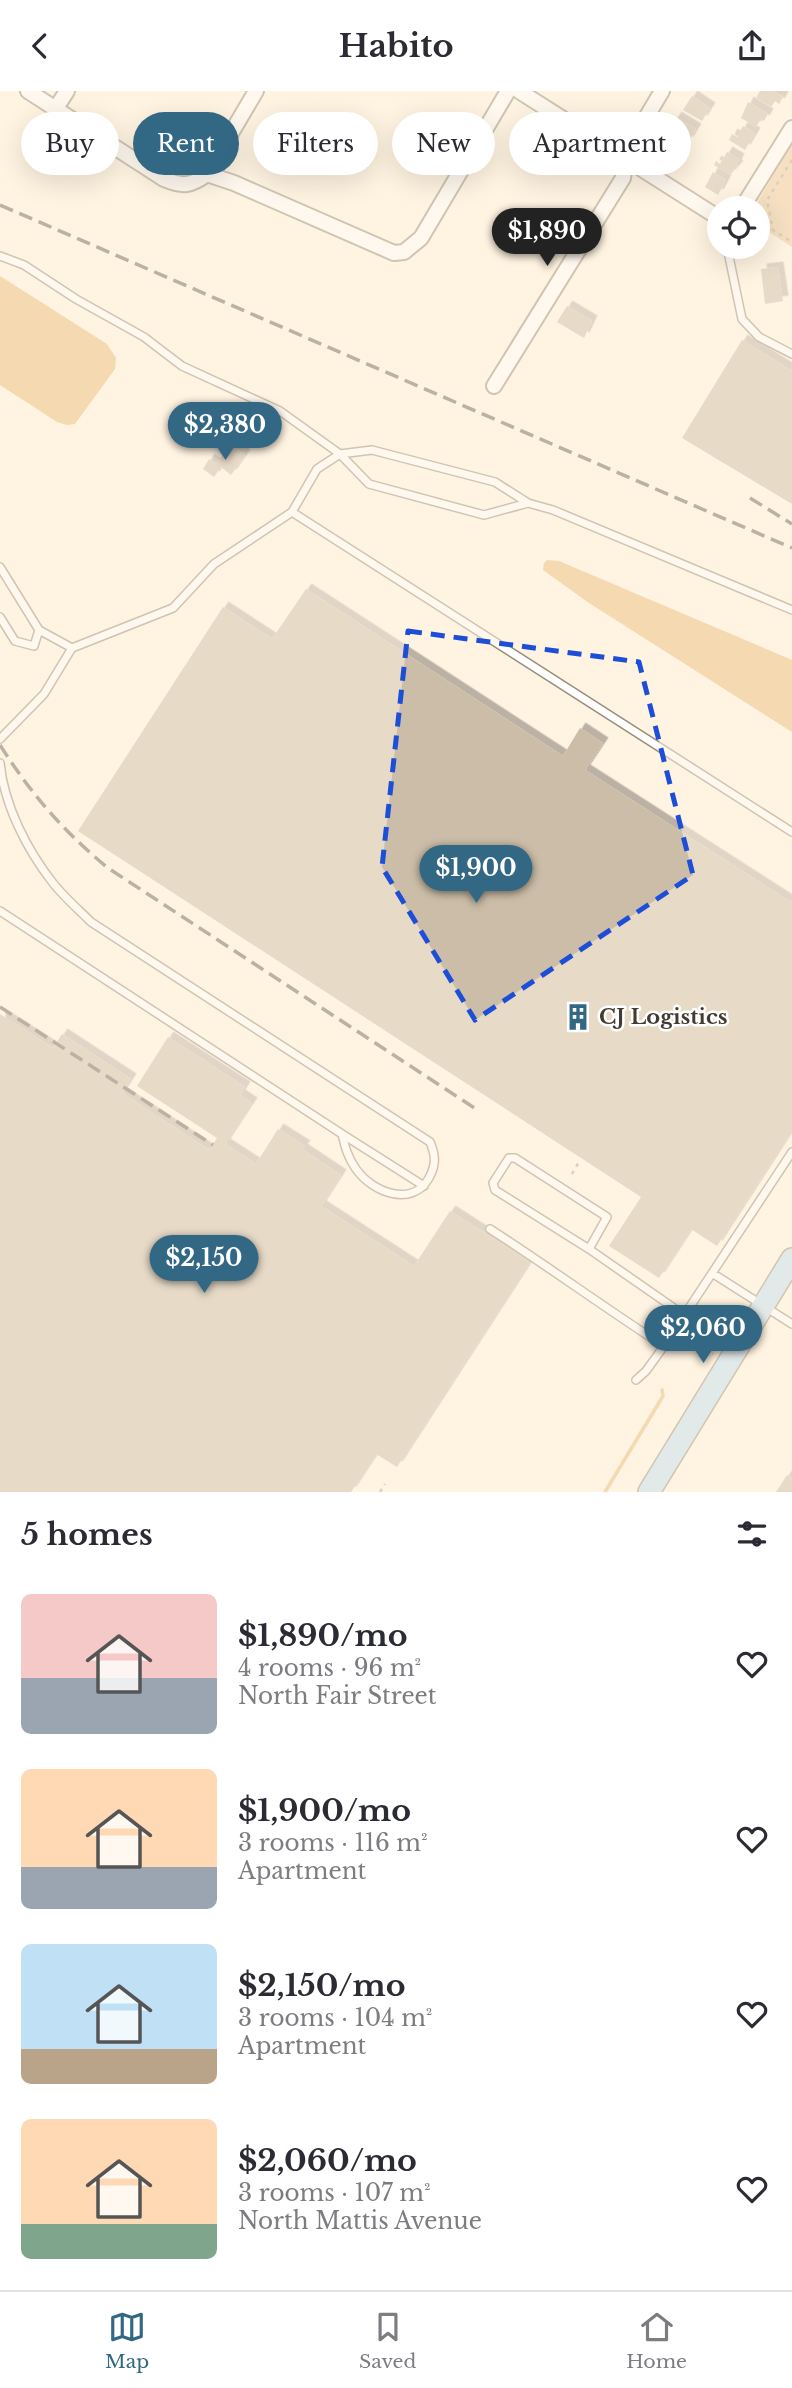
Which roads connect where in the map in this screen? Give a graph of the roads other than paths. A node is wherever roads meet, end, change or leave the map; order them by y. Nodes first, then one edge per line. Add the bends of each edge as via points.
1 (28, 91) edge
2 (67, 91) edge
3 (256, 91) edge
4 (509, 91) edge
5 (519, 91) edge
6 (662, 91) edge
7 (56, 109) junction
8 (552, 112) edge
9 (649, 112) edge
10 (239, 120) edge
11 (792, 128) edge
12 (133, 159) edge
13 (158, 175) edge
14 (206, 175) edge
15 (210, 175) edge
16 (624, 175) edge
17 (651, 175) edge
18 (750, 196) edge
19 (707, 210) edge
20 (0, 256) edge
21 (730, 259) edge
22 (792, 354) edge
23 (494, 386) dead end
24 (341, 454) junction
25 (527, 503) junction
26 (292, 512) junction
27 (0, 567) edge
28 (792, 610) edge
29 (0, 617) edge
30 (40, 630) junction
31 (72, 648) junction
32 (0, 739) edge
33 (0, 763) edge
34 (792, 832) edge
35 (0, 911) edge
36 (342, 1134) junction
37 (792, 1152) edge
38 (424, 1186) junction
39 (490, 1229) dead end
40 (589, 1249) junction
41 (792, 1259) edge
42 (712, 1273) junction
43 (763, 1306) junction
44 (684, 1315) junction
45 (792, 1324) edge
46 (664, 1346) junction
47 (636, 1380) dead end
48 (649, 1492) edge

1 - 7 street
2 - 7 street
3 - 10 street
4 - 15 street via 421,238 404,251 380,248
5 - 8 street
6 - 9 street
7 - 12 street
11 - 18 street
13 - 14 street via 187,186
16 - 23 street
17 - 19 street
20 - 24 lane via 24,265 144,337 182,366 280,411
21 - 22 lane via 742,319 759,337
24 - 25 lane via 372,450 495,482
24 - 25 lane via 369,484 484,515
24 - 26 lane via 317,469
25 - 28 lane via 554,510
26 - 31 lane via 214,564 173,608
26 - 34 lane
27 - 30 lane
29 - 30 lane via 15,641 34,646
30 - 31 lane
31 - 32 lane via 44,694
33 - 38 lane via 27,845 53,884 91,922 430,1142 435,1165
35 - 36 lane
36 - 38 lane
36 - 38 lane via 357,1171 379,1189 402,1195
37 - 42 lane
39 - 46 lane
40 - 40 lane via 495,1190 493,1183 509,1158 607,1217
40 - 44 lane
41 - 43 main road
42 - 43 lane
42 - 44 lane
43 - 45 lane
43 - 48 main road
44 - 46 lane
46 - 47 lane

